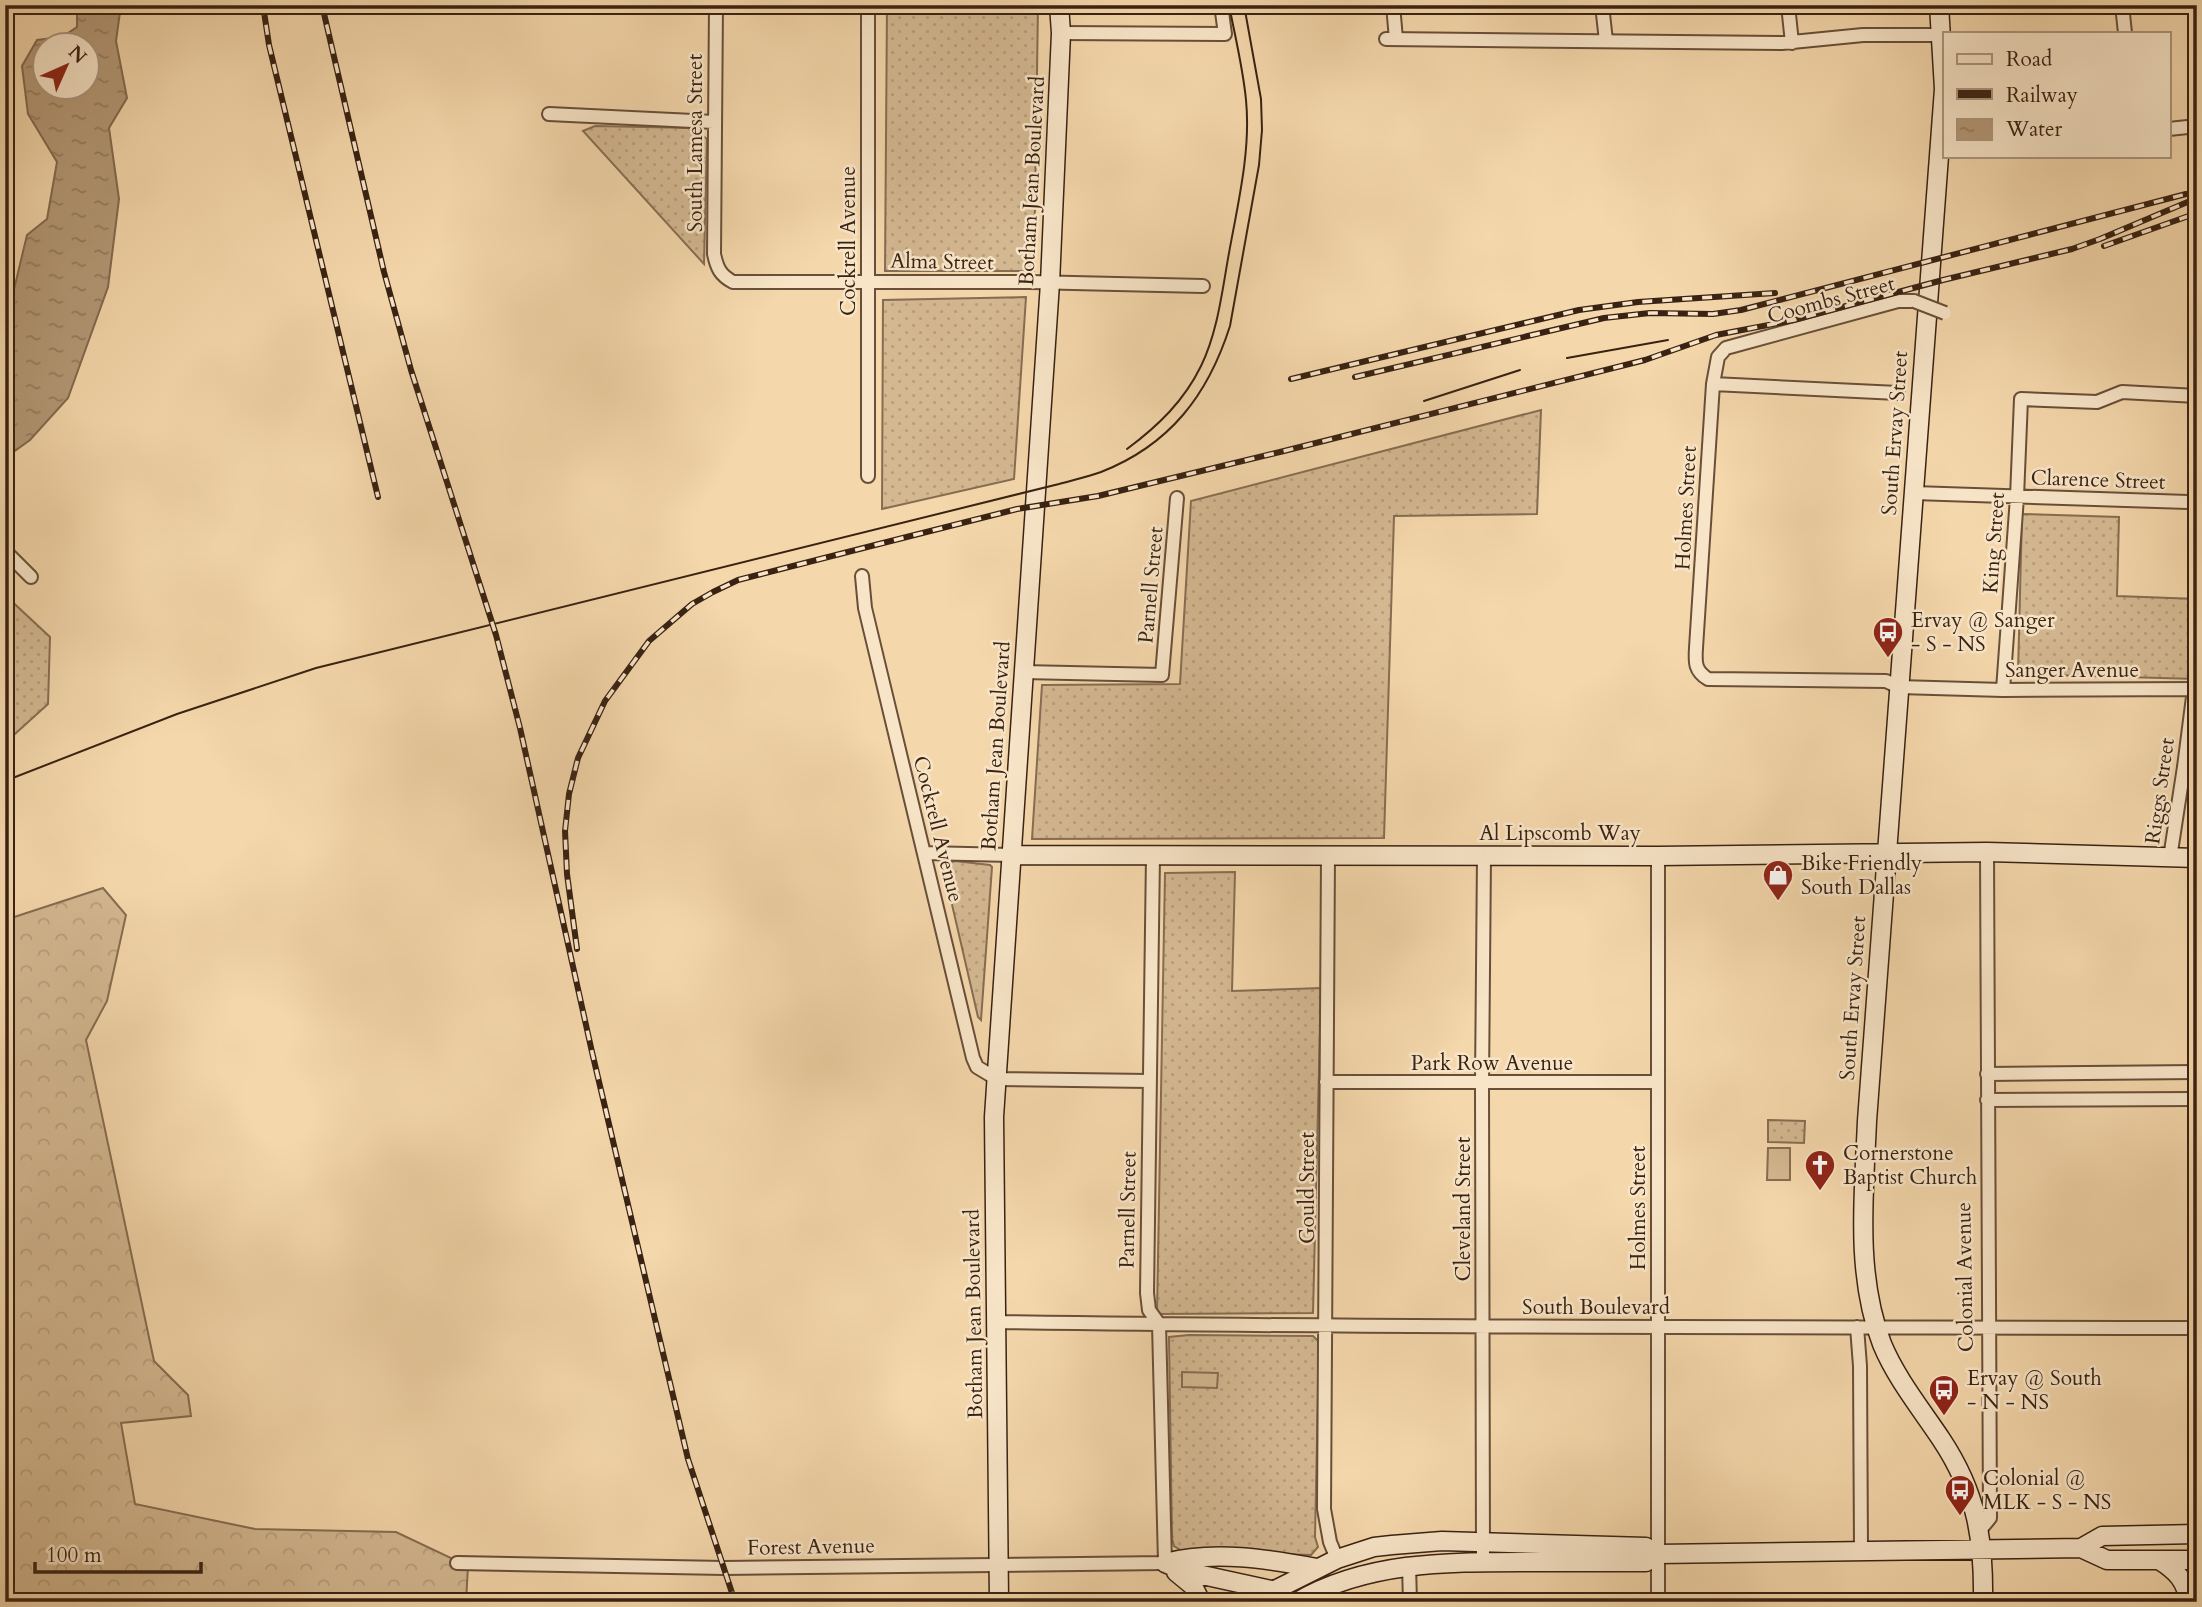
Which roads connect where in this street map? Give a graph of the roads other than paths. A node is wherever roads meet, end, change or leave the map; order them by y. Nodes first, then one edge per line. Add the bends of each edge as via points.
1 (716, 5) edge
2 (868, 5) edge
3 (1059, 5) edge
4 (1220, 5) edge
5 (1393, 5) edge
6 (1602, 5) edge
7 (1788, 5) edge
8 (1939, 5) edge
9 (2122, 5) edge
10 (2125, 32) edge
11 (1061, 33) junction
12 (1942, 35) junction
13 (1606, 41) junction
14 (1792, 43) junction
15 (1943, 62) edge
16 (1943, 102) edge
17 (549, 114) dead end
18 (714, 122) junction
19 (2197, 125) edge
20 (2170, 129) edge
21 (724, 277) joint
22 (867, 281) junction
23 (1050, 283) junction
24 (1203, 286) dead end
25 (1945, 313) dead end
26 (1726, 348) joint
27 (1713, 383) junction
28 (1898, 393) dead end
29 (2197, 396) edge
30 (868, 476) dead end
31 (1914, 493) junction
32 (2017, 497) junction
33 (1178, 498) dead end
34 (2197, 504) edge
35 (5, 551) edge
36 (862, 576) dead end
37 (31, 577) dead end
38 (1023, 672) junction
39 (1699, 673) joint
40 (1899, 687) junction
41 (2195, 689) edge
42 (2003, 690) junction
43 (1987, 852) junction
44 (924, 853) junction
45 (1886, 853) junction
46 (1011, 855) junction
47 (1153, 855) junction
48 (1328, 855) junction
49 (1484, 855) junction
50 (1658, 856) junction
51 (2170, 858) junction
52 (2197, 858) edge
53 (2197, 1072) edge
54 (1987, 1074) junction
55 (997, 1079) junction
56 (1149, 1081) junction
57 (1326, 1082) junction
58 (1657, 1082) junction
59 (1482, 1083) junction
60 (2197, 1099) edge
61 (1987, 1100) junction
62 (996, 1322) junction
63 (1159, 1325) junction
64 (1482, 1325) junction
65 (1326, 1326) junction
66 (1658, 1326) junction
67 (1857, 1327) junction
68 (1876, 1327) junction
69 (1989, 1327) junction
70 (2197, 1328) edge
71 (1980, 1530) junction
72 (2197, 1534) edge
73 (1483, 1542) junction
74 (2081, 1548) junction
75 (1982, 1549) junction
76 (1861, 1551) junction
77 (1658, 1553) junction
78 (1240, 1558) junction
79 (1337, 1559) junction
80 (2160, 1560) junction
81 (2197, 1560) edge
82 (1483, 1562) junction
83 (457, 1563) dead end
84 (1165, 1563) junction
85 (1000, 1564) junction
86 (1409, 1566) junction
87 (1317, 1568) junction
88 (1273, 1596) edge
89 (1299, 1601) edge
90 (999, 1602) edge
91 (1201, 1602) edge
92 (1258, 1602) edge
93 (1410, 1602) edge
94 (1658, 1602) edge
95 (1983, 1602) edge
96 (2189, 1602) edge

1 - 18 street, South Lamesa Street
2 - 22 street, Cockrell Avenue
3 - 11 main road, Botham Jean Boulevard
4 - 11 street via 1225,34
5 - 13 street via 1391,39
6 - 13 street
7 - 14 street
8 - 12 main road, South Ervay Street
9 - 10 street
11 - 23 main road, Botham Jean Boulevard
12 - 14 street via 1852,36
12 - 15 main road, South Ervay Street
13 - 14 street
16 - 31 main road, South Ervay Street
17 - 18 street
18 - 21 street, South Lamesa Street via 714,254
19 - 20 street
21 - 22 street, Alma Street via 733,282
22 - 23 street, Alma Street
22 - 30 street, Cockrell Avenue
23 - 24 street, Alma Street
23 - 38 main road, Botham Jean Boulevard
25 - 26 street, Coombs Street, bridge via 1914,301 1898,301
26 - 27 street, Holmes Street via 1718,357
27 - 28 street
27 - 39 street, Holmes Street via 1695,663
29 - 32 street, King Street via 2122,392 2097,402 2021,400
31 - 32 street, Clarence Street
31 - 40 main road, South Ervay Street
32 - 34 street, Clarence Street
32 - 42 street, King Street
33 - 38 street, Parnell Street via 1163,675
35 - 37 street
36 - 44 street, Cockrell Avenue via 865,608
38 - 46 main road, Botham Jean Boulevard
39 - 40 street, Sanger Avenue via 1709,679 1886,681
40 - 42 street, Sanger Avenue
40 - 45 main road, South Ervay Street
41 - 42 street, Sanger Avenue
41 - 51 street, Riggs Street
43 - 45 main road, Al Lipscomb Way
43 - 51 main road, Al Lipscomb Way
43 - 54 street, Colonial Avenue
44 - 46 street, Al Lipscomb Way
44 - 55 street, Cockrell Avenue via 977,1068
45 - 50 main road, Al Lipscomb Way
45 - 68 main road, South Ervay Street via 1865,1162 1864,1253
46 - 47 main road, Al Lipscomb Way
46 - 55 main road, Botham Jean Boulevard
47 - 48 main road, Al Lipscomb Way
47 - 56 street, Parnell Street
48 - 49 main road, Al Lipscomb Way
48 - 57 street, Gould Street
49 - 50 main road, Al Lipscomb Way
49 - 59 street, Cleveland Street
50 - 58 street, Holmes Street
51 - 52 main road, Al Lipscomb Way
53 - 54 street
54 - 61 street, Colonial Avenue
55 - 56 street
55 - 62 main road, Botham Jean Boulevard
56 - 63 street, Parnell Street via 1147,1293 1149,1310
57 - 59 street, Park Row Avenue
57 - 65 street, Gould Street
58 - 59 street, Park Row Avenue
58 - 66 street, Holmes Street
59 - 64 street, Cleveland Street
60 - 61 street
61 - 69 street, Colonial Avenue
62 - 63 street, South Boulevard
62 - 85 main road, Botham Jean Boulevard
63 - 65 street, South Boulevard
63 - 84 street, Parnell Street
64 - 65 street, South Boulevard
64 - 66 street, South Boulevard
64 - 73 street, Cleveland Street
65 - 79 street, Gould Street via 1325,1522
66 - 67 street, South Boulevard
66 - 77 street, Holmes Street
67 - 68 street, South Boulevard
67 - 76 street
68 - 69 street, South Boulevard
68 - 71 main road, South Ervay Street via 1897,1372 1956,1464
69 - 70 street, South Boulevard
69 - 71 street, Colonial Avenue via 1990,1518
71 - 75 main road, South Ervay Street
72 - 74 main road via 2102,1536
73 - 77 main road via 1646,1546
73 - 79 main road via 1415,1542 1374,1547
73 - 82 street, Cleveland Street
74 - 75 main road
74 - 80 main road via 2107,1560
75 - 76 main road
75 - 95 main road
76 - 77 main road
77 - 82 main road via 1646,1562
77 - 94 street, Holmes Street
78 - 84 main road via 1210,1556
78 - 87 main road
78 - 88 main road via 1262,1573
79 - 87 main road
80 - 81 main road
80 - 96 main road via 2180,1576
82 - 86 main road
83 - 85 street, Forest Avenue via 724,1568
84 - 85 street, Forest Avenue
84 - 88 main road via 1260,1588
84 - 91 main road via 1193,1586
85 - 90 main road
86 - 89 main road via 1349,1578
86 - 93 street
87 - 88 main road
88 - 89 main road
88 - 92 main road

